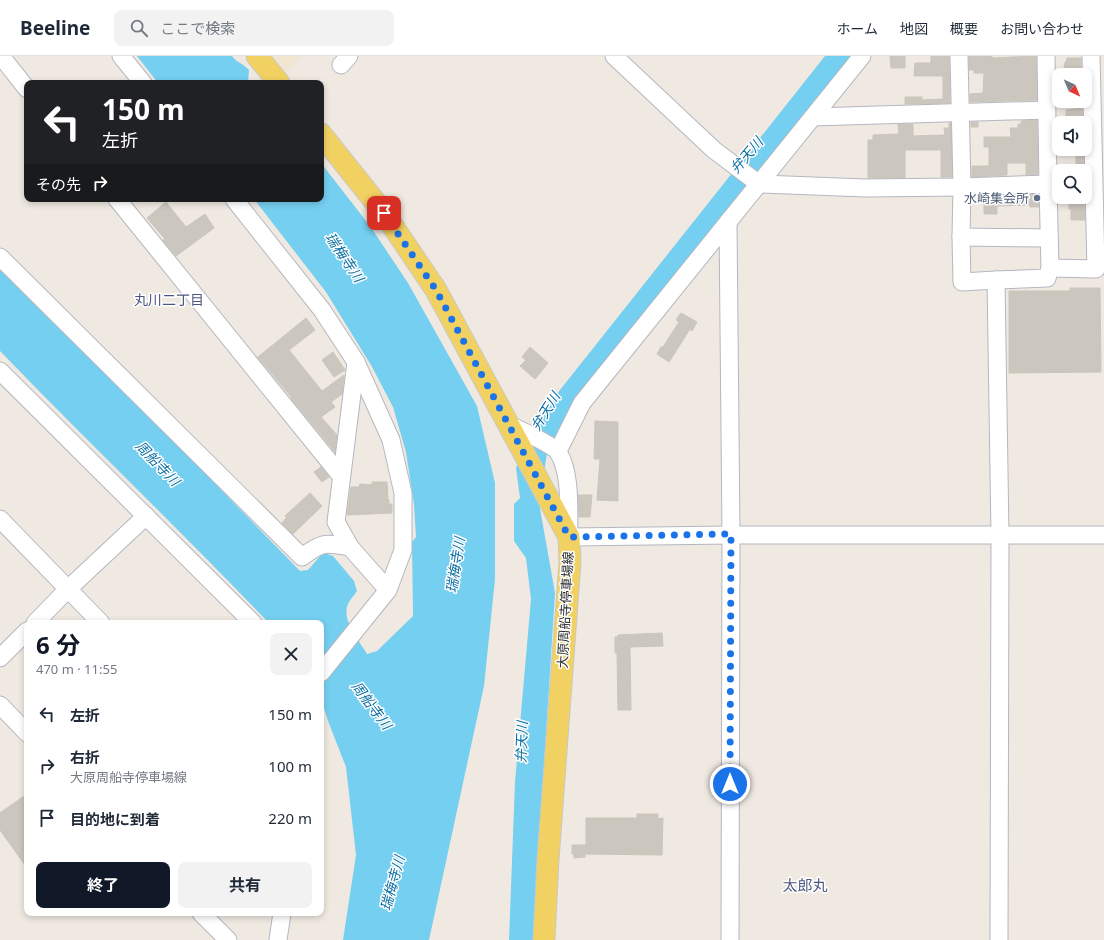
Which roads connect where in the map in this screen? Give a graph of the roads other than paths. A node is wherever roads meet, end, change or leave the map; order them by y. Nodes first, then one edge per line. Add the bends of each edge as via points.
1 (1, 56) edge
2 (121, 56) edge
3 (257, 56) edge
4 (614, 56) edge
5 (862, 56) edge
6 (959, 56) edge
7 (1046, 56) edge
8 (1091, 56) edge
9 (141, 80) edge
10 (277, 80) edge
11 (24, 85) edge
12 (1046, 110) junction
13 (960, 112) junction
14 (813, 117) junction
15 (324, 138) edge
16 (759, 184) junction
17 (1048, 184) junction
18 (962, 187) junction
19 (119, 202) edge
20 (236, 202) edge
21 (728, 222) junction
22 (961, 237) junction
23 (1049, 238) junction
24 (0, 257) edge
25 (1050, 268) junction
26 (996, 280) junction
27 (356, 362) junction
28 (0, 371) edge
29 (520, 436) junction
30 (558, 451) junction
31 (341, 476) junction
32 (146, 516) junction
33 (0, 519) edge
34 (731, 534) junction
35 (1000, 535) junction
36 (1104, 535) edge
37 (569, 537) junction
38 (350, 547) junction
39 (68, 589) junction
40 (388, 590) junction
41 (38, 620) edge
42 (98, 620) edge
43 (250, 620) edge
44 (24, 634) edge
45 (0, 658) edge
46 (324, 669) edge
47 (0, 705) edge
48 (24, 730) edge
49 (204, 916) edge
50 (282, 916) edge
51 (228, 940) edge
52 (278, 940) edge
53 (544, 940) edge
54 (730, 940) edge
55 (999, 940) edge

1 - 11 street
2 - 9 street
3 - 10 main road
4 - 16 street via 714,150
5 - 14 street
6 - 13 street
7 - 12 street
8 - 25 street via 1096,269
12 - 13 street
12 - 17 street
13 - 14 street
13 - 18 street
14 - 16 street
15 - 29 main road, 大原周船寺停車場線 via 384,213 422,267
16 - 18 street via 865,188
16 - 21 street
17 - 18 street
17 - 23 street
18 - 22 street
19 - 31 street
20 - 27 street via 322,310
21 - 30 street via 582,403
21 - 34 street
22 - 23 street
22 - 26 street via 962,282
23 - 25 street
24 - 38 street via 302,557 323,544
25 - 26 street via 1047,278
26 - 35 street
27 - 31 street
27 - 40 street via 391,440 403,494 403,550
28 - 32 street
29 - 30 street
29 - 37 main road, 大原周船寺停車場線
30 - 37 street via 566,470
31 - 38 street via 336,522
32 - 39 street
32 - 43 street
33 - 39 street
34 - 35 street
34 - 37 street
34 - 54 street
35 - 36 street
35 - 55 street
37 - 53 main road, 大原周船寺停車場線 via 570,562 548,852
38 - 40 street
39 - 41 street
39 - 42 street
40 - 46 street
44 - 45 street
47 - 48 street
49 - 51 street
50 - 52 street

